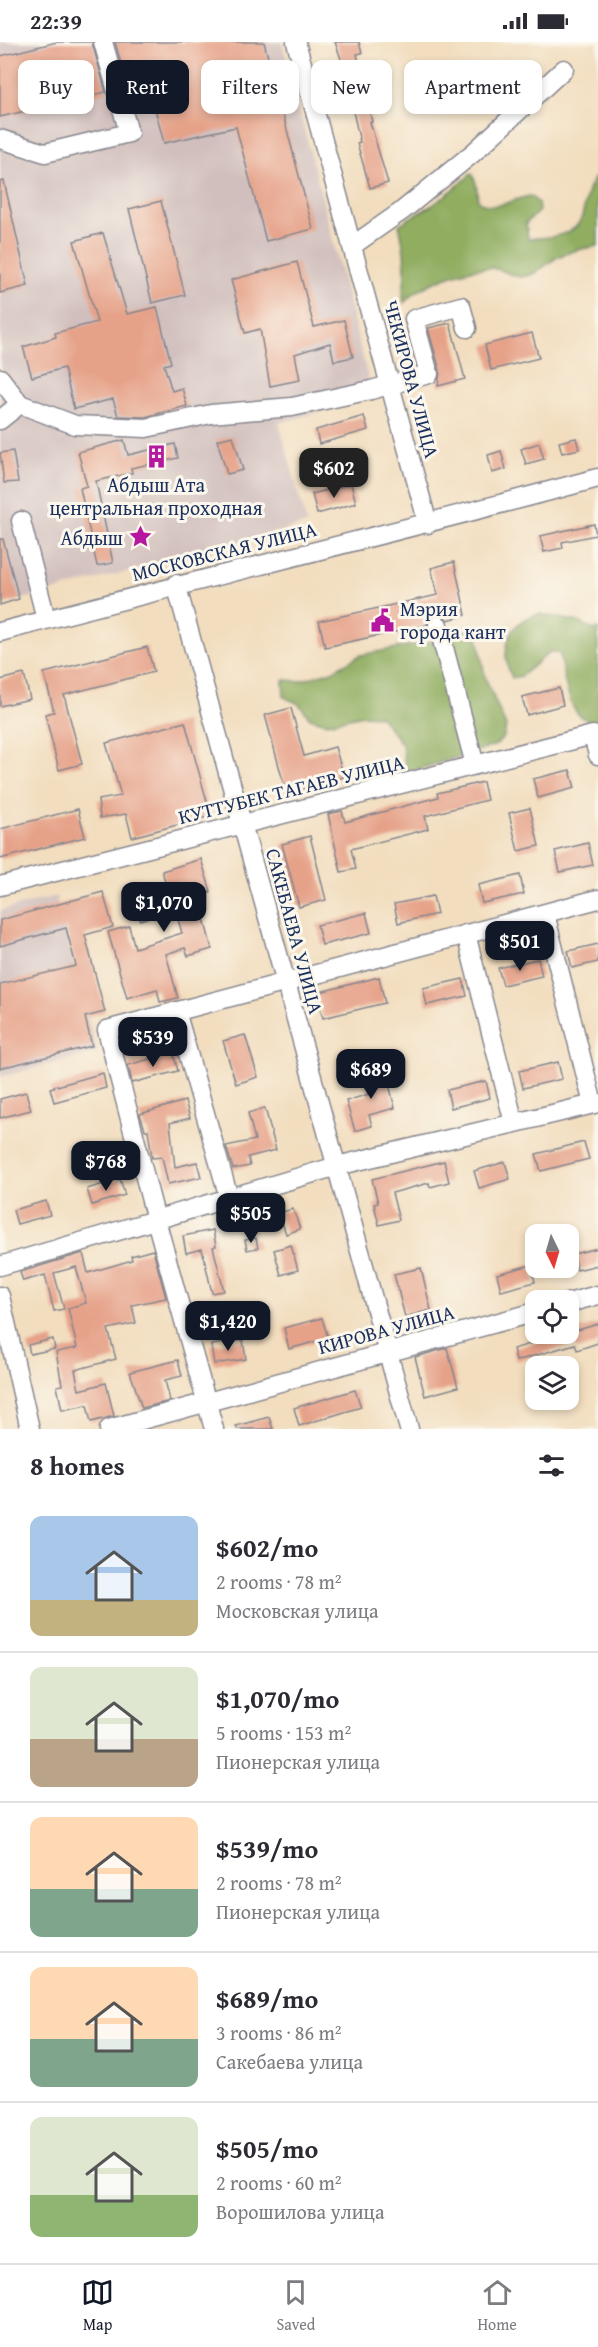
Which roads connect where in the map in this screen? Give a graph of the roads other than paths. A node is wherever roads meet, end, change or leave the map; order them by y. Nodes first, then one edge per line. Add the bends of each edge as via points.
1 (103, 42) edge
2 (296, 42) edge
3 (564, 69) dead end
4 (0, 139) edge
5 (352, 246) junction
6 (466, 328) dead end
7 (0, 378) edge
8 (390, 385) junction
9 (20, 404) junction
10 (0, 420) edge
11 (598, 478) edge
12 (21, 521) dead end
13 (428, 524) junction
14 (176, 584) junction
15 (46, 619) junction
16 (438, 625) dead end
17 (0, 632) edge
18 (598, 755) edge
19 (475, 765) junction
20 (242, 825) junction
21 (0, 886) edge
22 (598, 899) edge
23 (545, 914) junction
24 (466, 934) junction
25 (286, 982) junction
26 (176, 1011) junction
27 (595, 1104) edge
28 (514, 1123) junction
29 (337, 1166) junction
30 (229, 1198) junction
31 (156, 1220) junction
32 (0, 1266) edge
33 (598, 1295) edge
34 (0, 1296) edge
35 (579, 1300) edge
36 (525, 1315) edge
37 (388, 1351) junction
38 (206, 1402) junction
39 (30, 1429) edge
40 (109, 1429) edge
41 (214, 1429) edge
42 (409, 1429) edge

1 - 4 street via 129,133 45,153
2 - 5 street, ЧЕКИРОВА УЛИЦА
3 - 5 street via 473,153
5 - 8 street, ЧЕКИРОВА УЛИЦА
6 - 8 street via 461,306 414,319 429,374
7 - 9 street
8 - 9 street via 292,407 211,414 146,428 75,425
8 - 13 street, ЧЕКИРОВА УЛИЦА
9 - 10 street
11 - 13 street, МОСКОВСКАЯ УЛИЦА
12 - 15 street
13 - 14 street, МОСКОВСКАЯ УЛИЦА
14 - 15 street, МОСКОВСКАЯ УЛИЦА
14 - 20 street, САКЕБАЕВА УЛИЦА
15 - 17 street, МОСКОВСКАЯ УЛИЦА
16 - 19 street
18 - 19 street, КУТТУБЕК ТАГАЕВ УЛИЦА via 593,735
19 - 20 street, КУТТУБЕК ТАГАЕВ УЛИЦА
20 - 21 street, КУТТУБЕК ТАГАЕВ УЛИЦА
20 - 25 street, САКЕБАЕВА УЛИЦА
22 - 23 street
23 - 24 street
23 - 27 street
24 - 25 street
24 - 28 street
25 - 26 street
25 - 29 street, САКЕБАЕВА УЛИЦА
26 - 30 street
26 - 31 street via 107,1030
27 - 28 street
28 - 29 street
29 - 30 street
29 - 37 street, САКЕБАЕВА УЛИЦА
30 - 31 street
31 - 32 street
31 - 38 street
33 - 35 street
34 - 39 street
36 - 37 street, КИРОВА УЛИЦА
37 - 38 street, КИРОВА УЛИЦА
37 - 42 street, САКЕБАЕВА УЛИЦА
38 - 40 street, КИРОВА УЛИЦА
38 - 41 street

